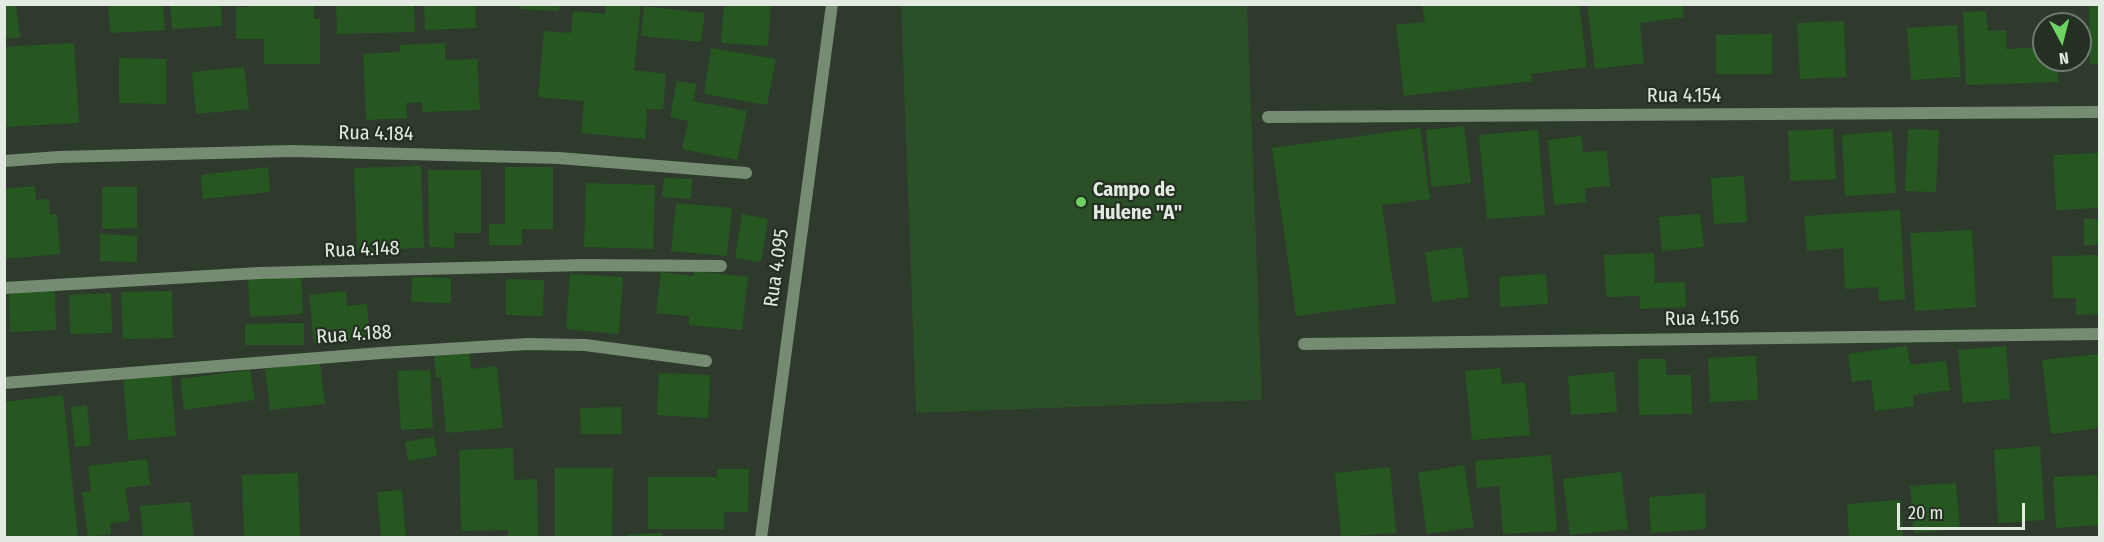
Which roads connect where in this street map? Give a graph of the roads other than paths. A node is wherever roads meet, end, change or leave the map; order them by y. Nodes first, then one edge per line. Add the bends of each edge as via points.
1 (832, 4) edge
2 (2100, 112) edge
3 (1268, 117) dead end
4 (4, 162) edge
5 (746, 173) dead end
6 (721, 266) dead end
7 (4, 288) edge
8 (2100, 334) edge
9 (1304, 344) dead end
10 (706, 361) dead end
11 (4, 383) edge
12 (761, 537) edge

1 - 12 street, Rua 4.095
2 - 3 street, Rua 4.154
4 - 5 street, Rua 4.184 via 70,156 292,151 559,158
6 - 7 street, Rua 4.148 via 585,265 270,273
8 - 9 street, Rua 4.156
10 - 11 street, Rua 4.188 via 585,345 528,344

